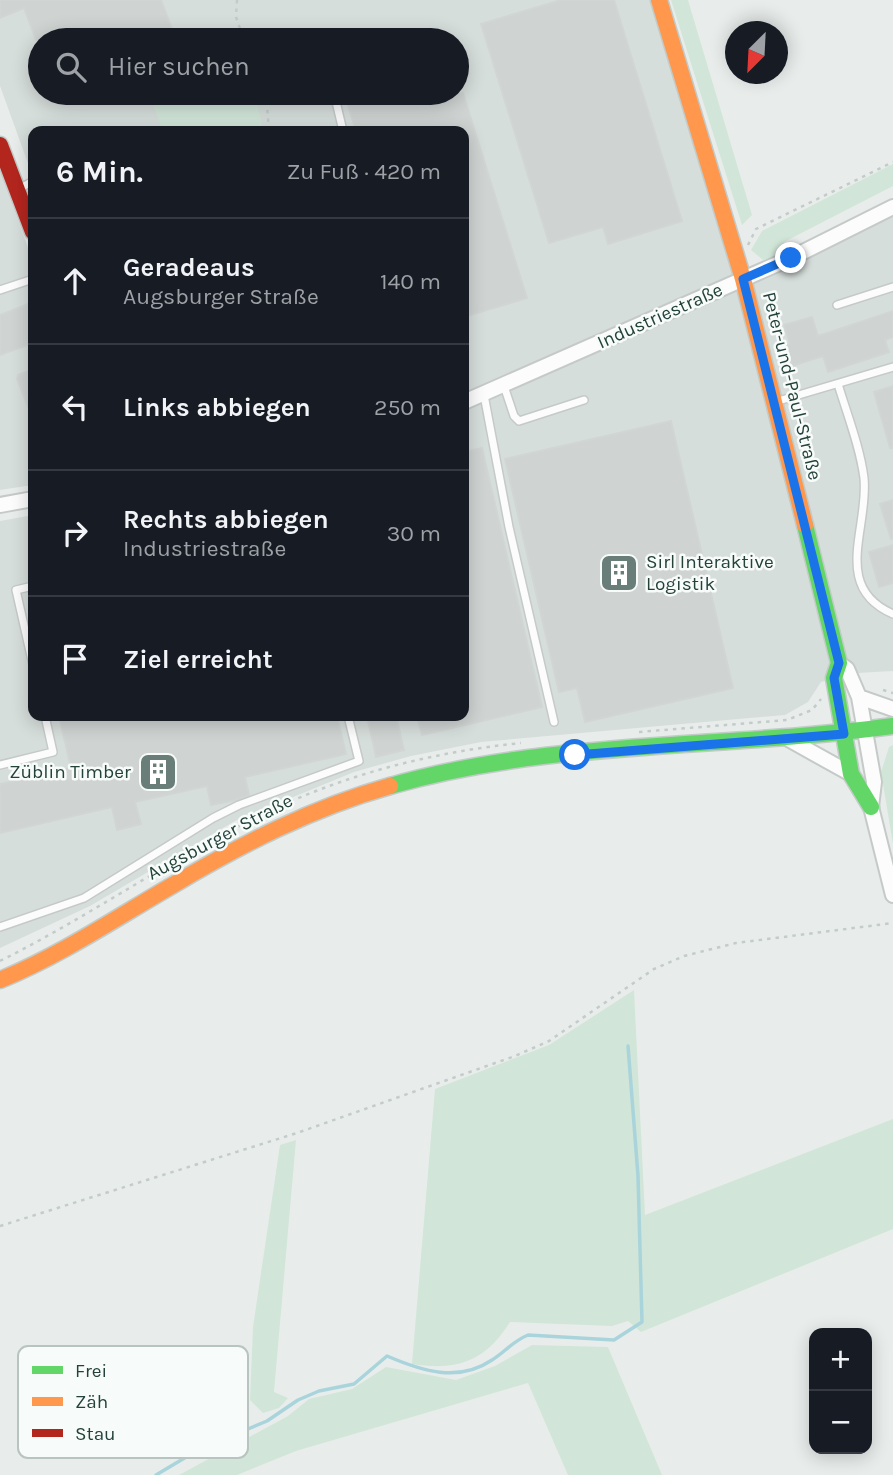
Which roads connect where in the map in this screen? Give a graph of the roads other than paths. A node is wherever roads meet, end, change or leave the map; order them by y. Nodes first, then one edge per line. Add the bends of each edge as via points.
1 (659, 0) edge
2 (337, 105) edge
3 (342, 126) edge
4 (0, 145) edge
5 (28, 184) edge
6 (17, 190) junction
7 (893, 207) edge
8 (28, 219) edge
9 (741, 273) junction
10 (28, 281) edge
11 (893, 287) edge
12 (0, 290) edge
13 (837, 305) dead end
14 (893, 367) edge
15 (838, 384) junction
16 (504, 386) junction
17 (484, 395) junction
18 (469, 400) edge
19 (584, 400) dead end
20 (775, 402) junction
21 (28, 500) edge
22 (0, 505) edge
23 (28, 587) edge
24 (893, 614) edge
25 (28, 643) edge
26 (839, 663) junction
27 (859, 697) junction
28 (893, 709) edge
29 (46, 721) edge
30 (349, 721) edge
31 (554, 722) dead end
32 (893, 726) edge
33 (865, 730) junction
34 (844, 734) junction
35 (790, 740) junction
36 (0, 765) edge
37 (851, 774) junction
38 (871, 807) junction
39 (893, 895) edge
40 (0, 927) edge
41 (0, 979) edge

1 - 9 main road, Peter-und-Paul-Straße
2 - 3 lane
4 - 6 main road
5 - 6 lane
6 - 8 main road
7 - 9 street, Industriestraße
9 - 16 street, Industriestraße
9 - 20 main road, Peter-und-Paul-Straße
10 - 12 lane
11 - 13 lane
14 - 15 lane
15 - 20 lane
15 - 24 lane via 864,477 856,561 863,591
16 - 17 street, Industriestraße
16 - 19 lane via 519,421
17 - 18 street, Industriestraße
17 - 31 lane
20 - 26 main road, Peter-und-Paul-Straße
21 - 22 street
23 - 25 lane via 16,590
26 - 27 street, Peter-und-Paul-Straße via 847,669
26 - 34 main road, Peter-und-Paul-Straße via 834,678
27 - 28 street
27 - 33 street, Peter-und-Paul-Straße
29 - 36 lane via 54,752
30 - 40 lane via 359,761 239,805 84,898
32 - 33 main road, Augsburger Straße
33 - 34 main road, Augsburger Straße
33 - 38 street, Peter-und-Paul-Straße via 874,782
34 - 35 main road, Augsburger Straße
34 - 37 main road, Peter-und-Paul-Straße
35 - 37 street
35 - 41 main road, Augsburger Straße via 485,765 360,794 304,814 238,847 58,953
37 - 38 main road
38 - 39 street, Peter-und-Paul-Straße

